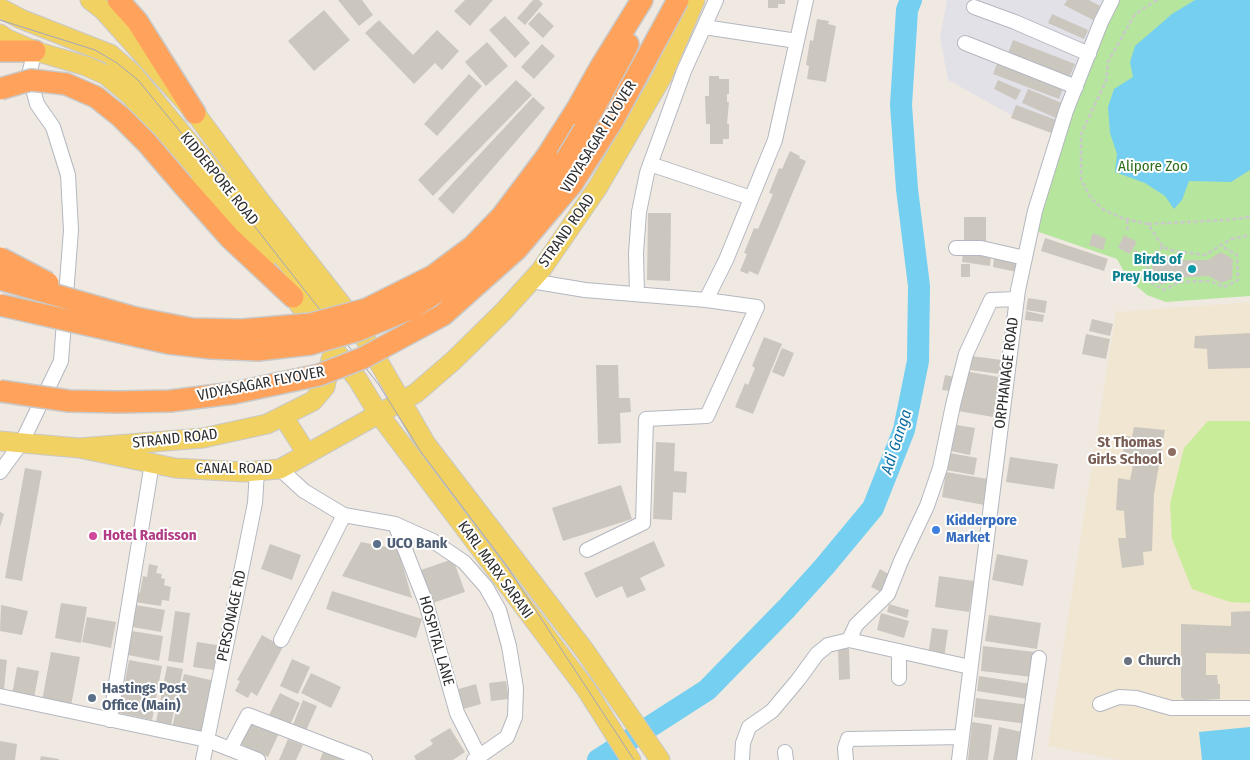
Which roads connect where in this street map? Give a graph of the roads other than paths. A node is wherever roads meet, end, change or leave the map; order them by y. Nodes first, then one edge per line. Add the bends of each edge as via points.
1 (90, 0) edge
2 (118, 0) edge
3 (642, 0) edge
4 (647, 0) edge
5 (678, 0) edge
6 (695, 0) edge
7 (716, 0) edge
8 (806, 0) edge
9 (1112, 0) edge
10 (974, 7) dead end
11 (0, 8) edge
12 (704, 27) junction
13 (0, 34) edge
14 (797, 41) junction
15 (965, 43) dead end
16 (35, 50) junction
17 (0, 51) edge
18 (1089, 54) junction
19 (1076, 87) junction
20 (0, 89) edge
21 (195, 113) junction
22 (650, 164) junction
23 (751, 198) junction
24 (956, 248) dead end
25 (0, 258) edge
26 (1025, 258) junction
27 (0, 279) edge
28 (531, 281) junction
29 (637, 294) junction
30 (292, 296) junction
31 (1017, 299) junction
32 (706, 300) junction
33 (0, 305) edge
34 (94, 306) junction
35 (331, 346) junction
36 (358, 380) joint
37 (0, 391) edge
38 (69, 401) junction
39 (401, 401) junction
40 (0, 405) edge
41 (378, 413) junction
42 (283, 416) junction
43 (0, 441) edge
44 (22, 442) junction
45 (79, 448) junction
46 (307, 454) junction
47 (152, 463) junction
48 (280, 469) junction
49 (257, 471) junction
50 (0, 472) edge
51 (344, 515) junction
52 (395, 524) junction
53 (587, 550) dead end
54 (281, 640) dead end
55 (849, 640) junction
56 (585, 651) junction
57 (899, 651) junction
58 (1039, 658) dead end
59 (970, 667) junction
60 (899, 678) dead end
61 (586, 690) junction
62 (0, 696) edge
63 (1100, 704) dead end
64 (1250, 708) edge
65 (110, 720) junction
66 (962, 737) junction
67 (207, 740) junction
68 (230, 749) junction
69 (476, 758) edge
70 (203, 760) edge
71 (258, 760) edge
72 (365, 760) edge
73 (631, 760) edge
74 (660, 760) edge
75 (742, 760) edge
76 (846, 760) edge
77 (959, 760) edge
78 (1024, 760) edge

1 - 21 main road via 103,10
2 - 21 highway via 137,21
3 - 34 highway, bridge via 547,156 502,216 472,247 433,276 367,309 311,324 242,330 192,329
4 - 33 highway, bridge via 614,75 555,178 512,230 480,260 410,309 356,331 311,344 258,350 168,343
5 - 38 highway, VIDYASAGAR FLYOVER, bridge via 612,120 572,184 517,249 444,315 363,358 319,375 234,393 170,400
6 - 28 main road, STRAND ROAD via 662,77 598,187
7 - 12 street
8 - 14 street
9 - 18 street, ORPHANAGE ROAD
10 - 18 street
11 - 39 main road, KIDDERPORE ROAD via 110,54 133,74
12 - 14 street
12 - 22 street
13 - 16 main road, KIDDERPORE ROAD
14 - 23 street via 775,140
15 - 19 street
16 - 17 highway
16 - 30 main road, KIDDERPORE ROAD via 93,69 131,96
16 - 44 street via 29,74 37,104 53,127 68,175 71,230 61,361
18 - 19 street, ORPHANAGE ROAD
19 - 26 street, ORPHANAGE ROAD via 1035,211
20 - 30 highway, bridge via 31,80 66,84 96,97 148,143 230,238
21 - 39 main road via 356,323
22 - 23 street
22 - 29 street via 639,212
23 - 32 street
24 - 26 street via 981,248
25 - 34 highway, bridge
26 - 31 street, ORPHANAGE ROAD
27 - 34 highway, bridge
28 - 29 street
28 - 39 main road, STRAND ROAD via 453,362 416,393
29 - 32 street
30 - 35 main road, KIDDERPORE ROAD
31 - 55 street via 991,300 966,354 940,468 927,506 888,594 856,625
31 - 59 street, ORPHANAGE ROAD
32 - 53 street via 757,306 707,416 646,419 643,523
35 - 36 main road, KIDDERPORE ROAD
35 - 42 main road, STRAND ROAD via 325,387 313,401
36 - 41 main road, KARL MARX SARANI
37 - 38 highway, VIDYASAGAR FLYOVER, bridge
38 - 40 highway, bridge
39 - 41 main road, STRAND ROAD
39 - 56 main road via 426,444
41 - 46 main road, STRAND ROAD
41 - 61 main road, KARL MARX SARANI
42 - 45 main road, STRAND ROAD via 267,424 203,438
42 - 46 main road
43 - 44 main road, STRAND ROAD
44 - 45 main road, STRAND ROAD
44 - 50 street
45 - 47 main road, CANAL ROAD
46 - 48 main road, STRAND ROAD
47 - 49 main road, CANAL ROAD via 176,468
47 - 65 street
48 - 49 main road, CANAL ROAD
48 - 51 street, CANAL ROAD via 304,491
49 - 67 street, PERSONAGE RD via 255,503
51 - 52 street, CANAL ROAD
51 - 54 street
52 - 69 street, HOSPITAL LANE via 426,603 457,713
52 - 69 street, CANAL ROAD via 433,541 464,562 486,587 499,610 516,688 515,717 507,737
55 - 57 street
55 - 75 street via 828,645 817,654 772,711 749,727 743,743
56 - 61 main road
56 - 74 main road
57 - 59 street
57 - 60 street
58 - 78 street
59 - 66 street, ORPHANAGE ROAD
61 - 73 main road, KARL MARX SARANI
62 - 65 street
63 - 64 street via 1120,696 1171,708
65 - 67 street
66 - 76 street via 848,739
66 - 77 street, ORPHANAGE ROAD
67 - 68 street
67 - 70 street, PERSONAGE RD
68 - 71 street
68 - 72 street via 248,715

